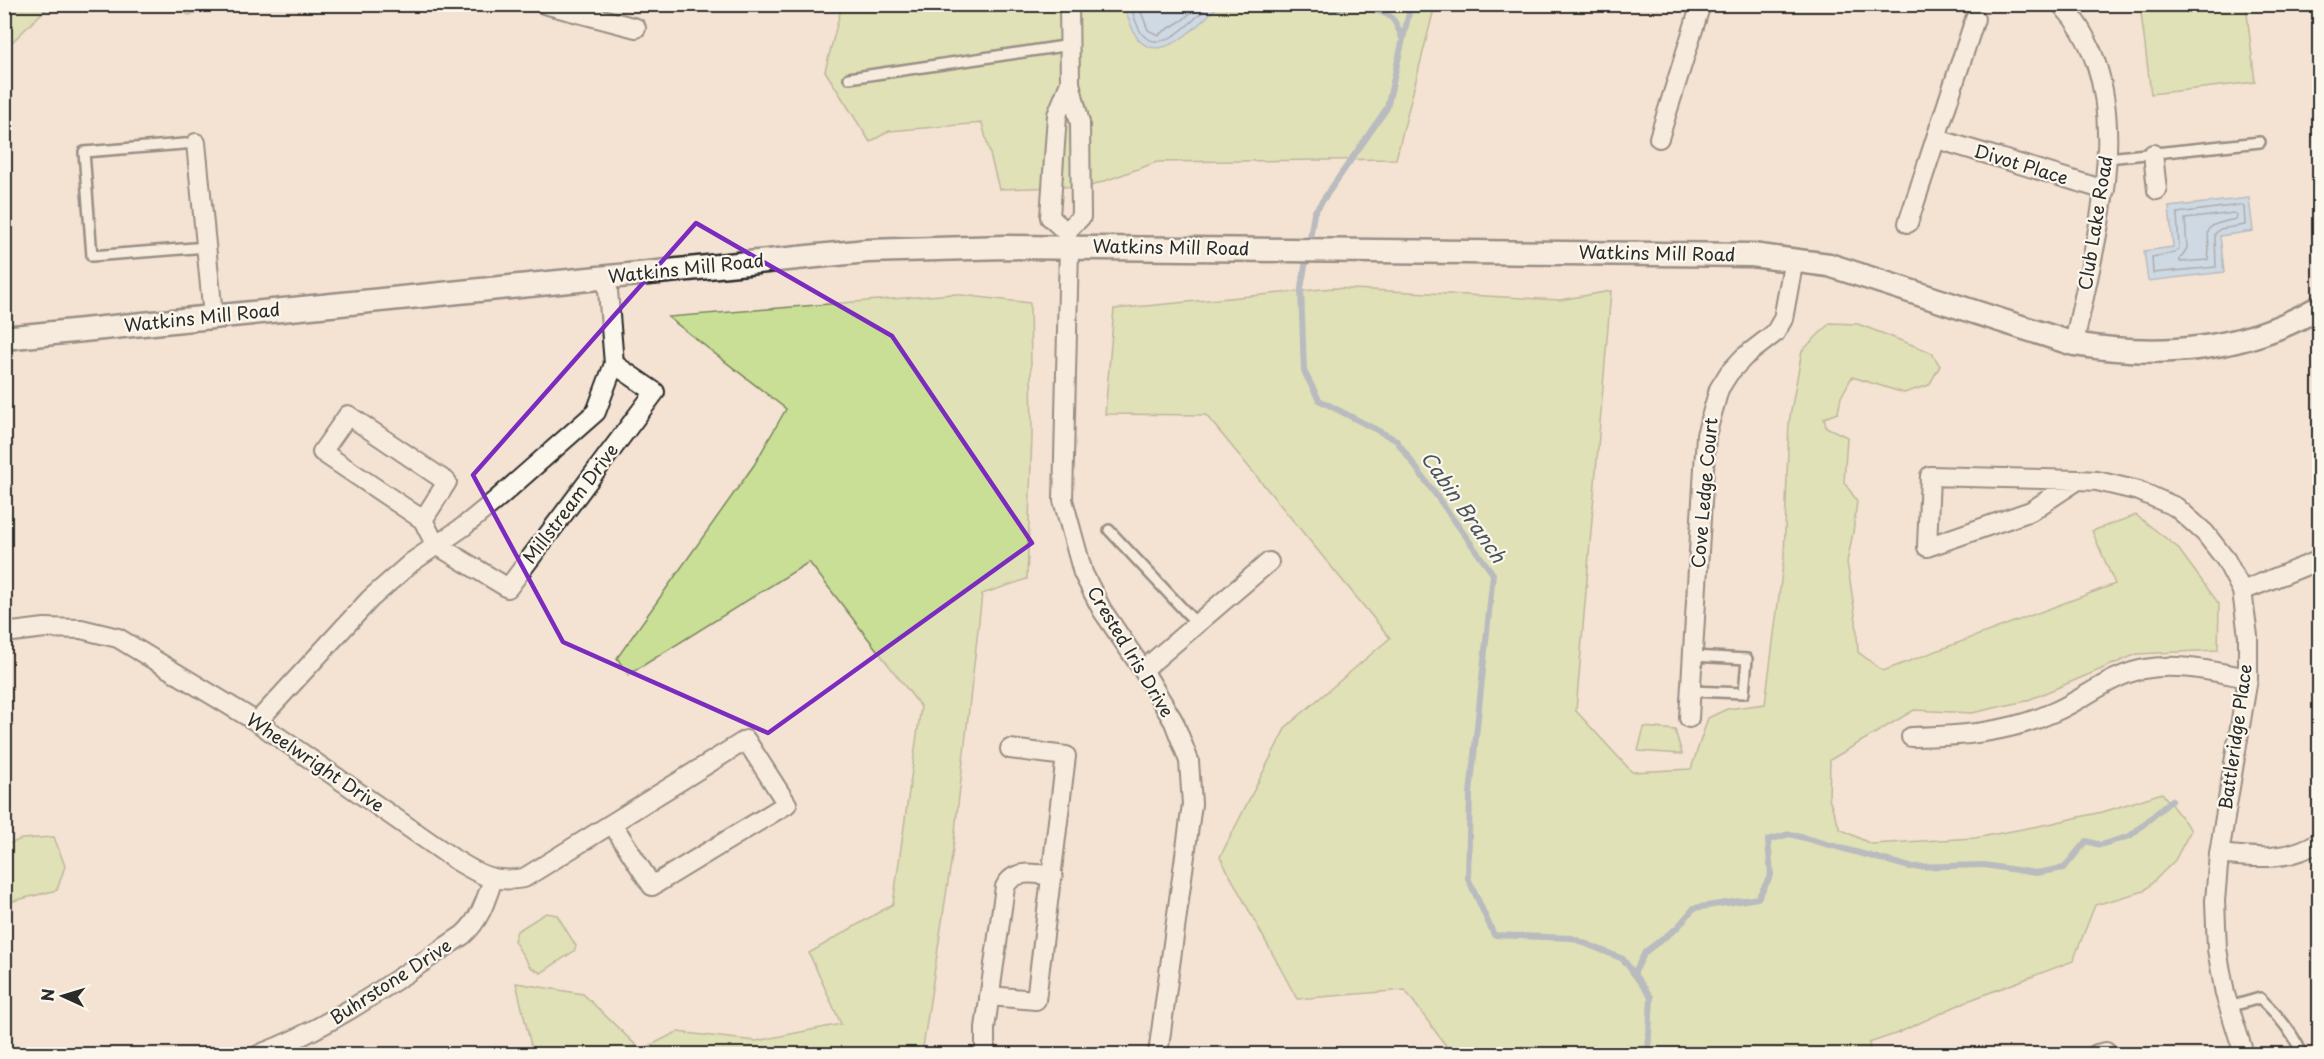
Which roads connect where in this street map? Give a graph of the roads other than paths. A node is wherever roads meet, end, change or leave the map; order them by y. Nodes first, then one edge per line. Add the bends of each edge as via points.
1 (544, 4) edge
2 (1069, 4) edge
3 (1701, 4) edge
4 (2061, 4) edge
5 (1975, 20) dead end
6 (636, 28) dead end
7 (1071, 45) junction
8 (849, 78) dead end
9 (1070, 83) junction
10 (1659, 138) dead end
11 (1937, 139) junction
12 (2260, 142) dead end
13 (196, 143) joint
14 (2153, 154) junction
15 (2108, 158) junction
16 (2105, 190) junction
17 (2157, 190) dead end
18 (1908, 223) dead end
19 (1067, 240) junction
20 (207, 247) junction
21 (1794, 259) junction
22 (607, 278) junction
23 (2319, 308) edge
24 (213, 316) junction
25 (4, 338) edge
26 (2074, 345) junction
27 (614, 364) junction
28 (2078, 480) junction
29 (423, 520) junction
30 (1109, 530) dead end
31 (435, 544) junction
32 (2319, 560) edge
33 (1269, 562) dead end
34 (2242, 591) junction
35 (1197, 624) junction
36 (4, 633) edge
37 (1693, 656) junction
38 (1143, 670) junction
39 (2248, 678) junction
40 (1690, 691) junction
41 (1689, 718) dead end
42 (257, 722) junction
43 (1911, 737) dead end
44 (1010, 749) dead end
45 (613, 825) junction
46 (2319, 841) edge
47 (2219, 855) junction
48 (1053, 876) junction
49 (493, 879) junction
50 (989, 996) junction
51 (2229, 1007) junction
52 (260, 1054) edge
53 (985, 1054) edge
54 (1158, 1054) edge
55 (2097, 1054) edge
56 (2106, 1054) edge
57 (2244, 1054) edge
58 (2302, 1054) edge

1 - 6 street
2 - 7 street
3 - 10 street
4 - 15 street, Club Lake Road via 2080,27 2093,57 2107,119
5 - 11 street
7 - 8 lane
7 - 9 street
9 - 19 street via 1080,123 1081,217
9 - 19 street via 1057,115 1050,217
11 - 16 street, Divot Place
11 - 18 street
12 - 14 lane
13 - 20 street
13 - 20 lane via 84,152 92,256
14 - 15 lane
14 - 17 street
15 - 16 street, Club Lake Road
16 - 26 street, Club Lake Road
19 - 21 street, Watkins Mill Road via 1259,249 1713,254
19 - 22 street, Watkins Mill Road via 867,251
19 - 38 street, Crested Iris Drive via 1063,501 1083,573 1102,610
20 - 24 street
21 - 26 street, Watkins Mill Road via 1858,273
21 - 37 street, Cove Ledge Court via 1783,319 1775,333 1729,373 1713,406 1706,435
22 - 24 street, Watkins Mill Road
22 - 27 street
23 - 26 street, Watkins Mill Road via 2271,331 2223,345 2150,352
24 - 25 street, Watkins Mill Road
27 - 31 street via 596,412 496,500
27 - 31 street, Millstream Drive via 655,392 508,588
28 - 28 street, Battleridge Place via 1930,476 1927,548 2031,512
28 - 34 street, Battleridge Place via 2139,491 2176,507 2205,533 2226,560
29 - 29 street via 322,452 348,415 447,482
29 - 31 street
30 - 35 lane
31 - 42 street via 370,599
32 - 34 street
33 - 35 street
34 - 39 street, Battleridge Place
35 - 38 street
36 - 42 street, Wheelwright Drive via 81,629 118,638
37 - 40 street, Cove Ledge Court
37 - 40 lane via 1747,659 1744,693
38 - 54 street, Crested Iris Drive via 1174,722 1189,761 1192,783
39 - 43 street via 2172,666 2144,669 2117,678 2020,726 1969,736
39 - 47 street, Battleridge Place
40 - 41 street, Cove Ledge Court
42 - 49 street, Wheelwright Drive via 453,859
44 - 48 street via 1066,756
45 - 45 street, Wheelwright Drive via 747,741 787,804 652,886
45 - 49 street, Wheelwright Drive via 524,879
46 - 47 street via 2304,851 2280,857
47 - 51 street, Battleridge Place via 2215,901 2217,949
48 - 50 street via 1028,873 1009,879
48 - 50 street via 1036,1000
49 - 52 street, Buhrstone Drive via 485,906 463,935 338,1018
50 - 53 street
51 - 57 street, Battleridge Place
51 - 58 lane via 2260,998 2280,1017
55 - 56 street

